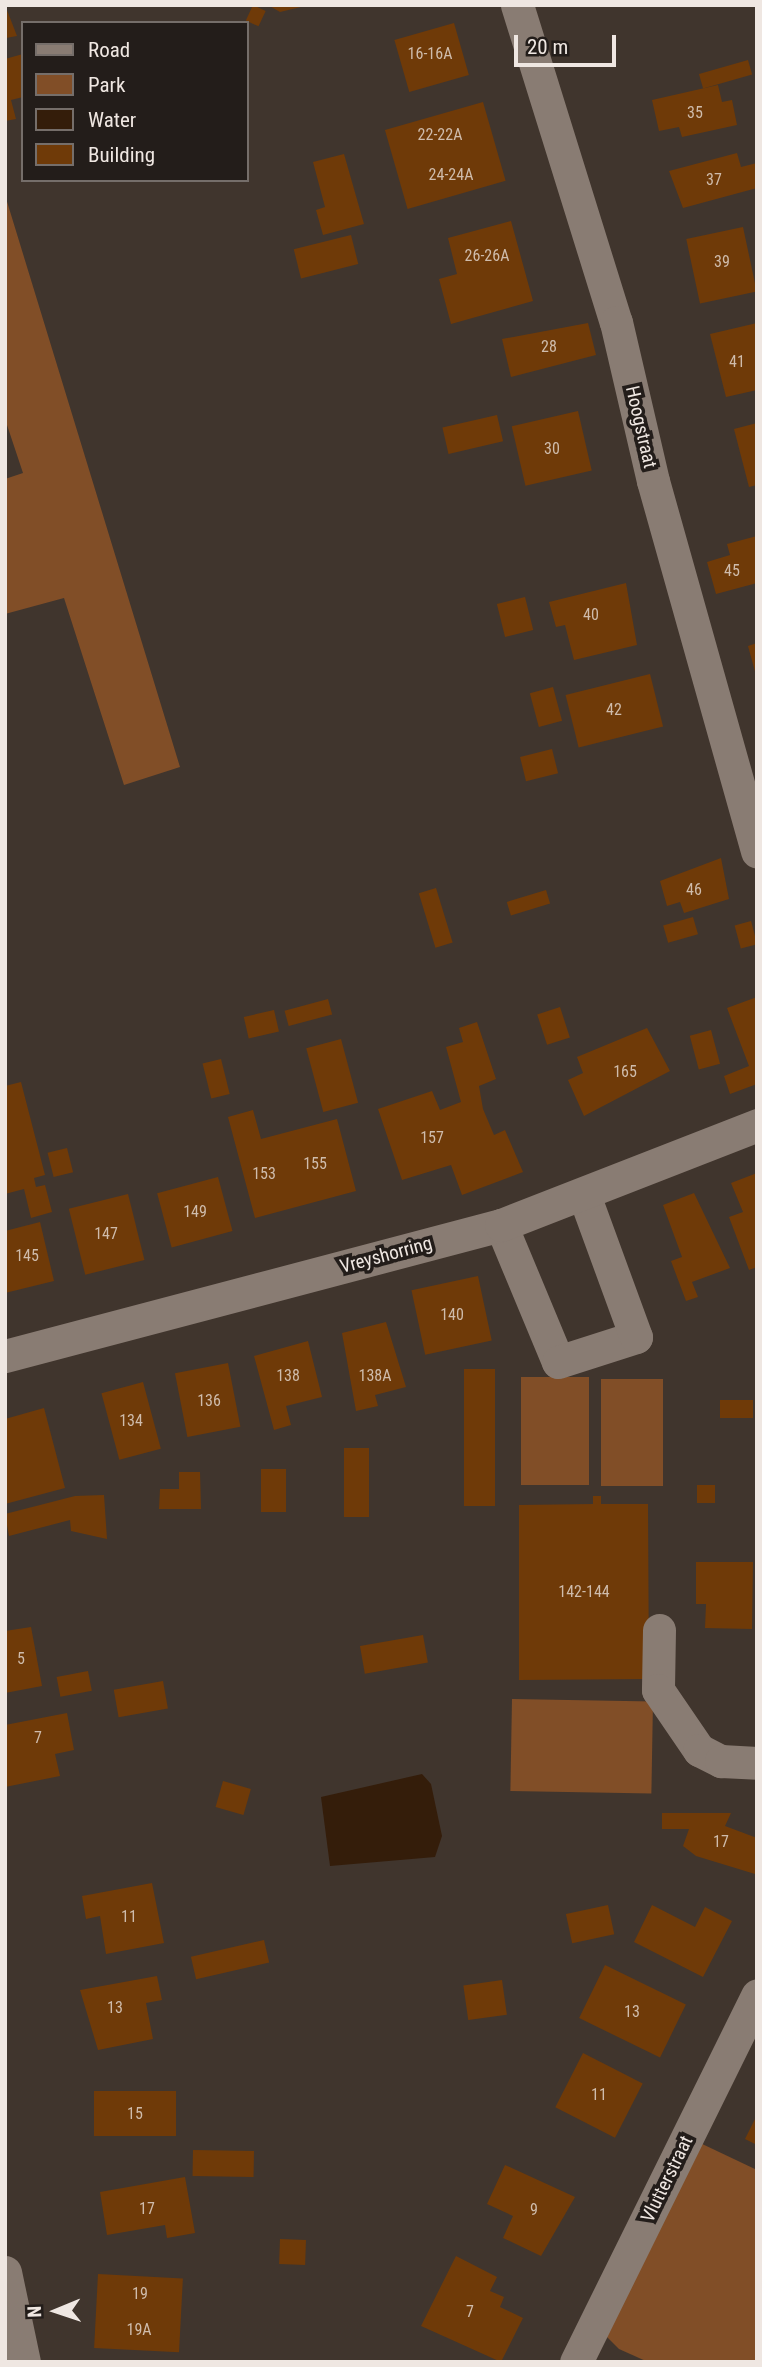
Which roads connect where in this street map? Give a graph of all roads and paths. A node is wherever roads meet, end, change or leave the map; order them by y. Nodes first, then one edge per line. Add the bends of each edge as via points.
1 (517, 5) edge
2 (757, 852) edge
3 (757, 1125) edge
4 (584, 1195) junction
5 (501, 1225) junction
6 (5, 1356) edge
7 (659, 1630) dead end
8 (757, 1763) edge
9 (757, 1995) edge
10 (5, 2272) edge
11 (24, 2362) edge
12 (576, 2362) edge

1 - 2 street, Hoogstraat via 605,281 653,481
3 - 4 street, Vreyshorring
4 - 5 street, Vreyshorring
4 - 5 street via 636,1337 558,1362
5 - 6 street, Vreyshorring
7 - 8 street via 658,1690 699,1750 722,1761
9 - 12 street, Vlutterstraat
10 - 11 street

